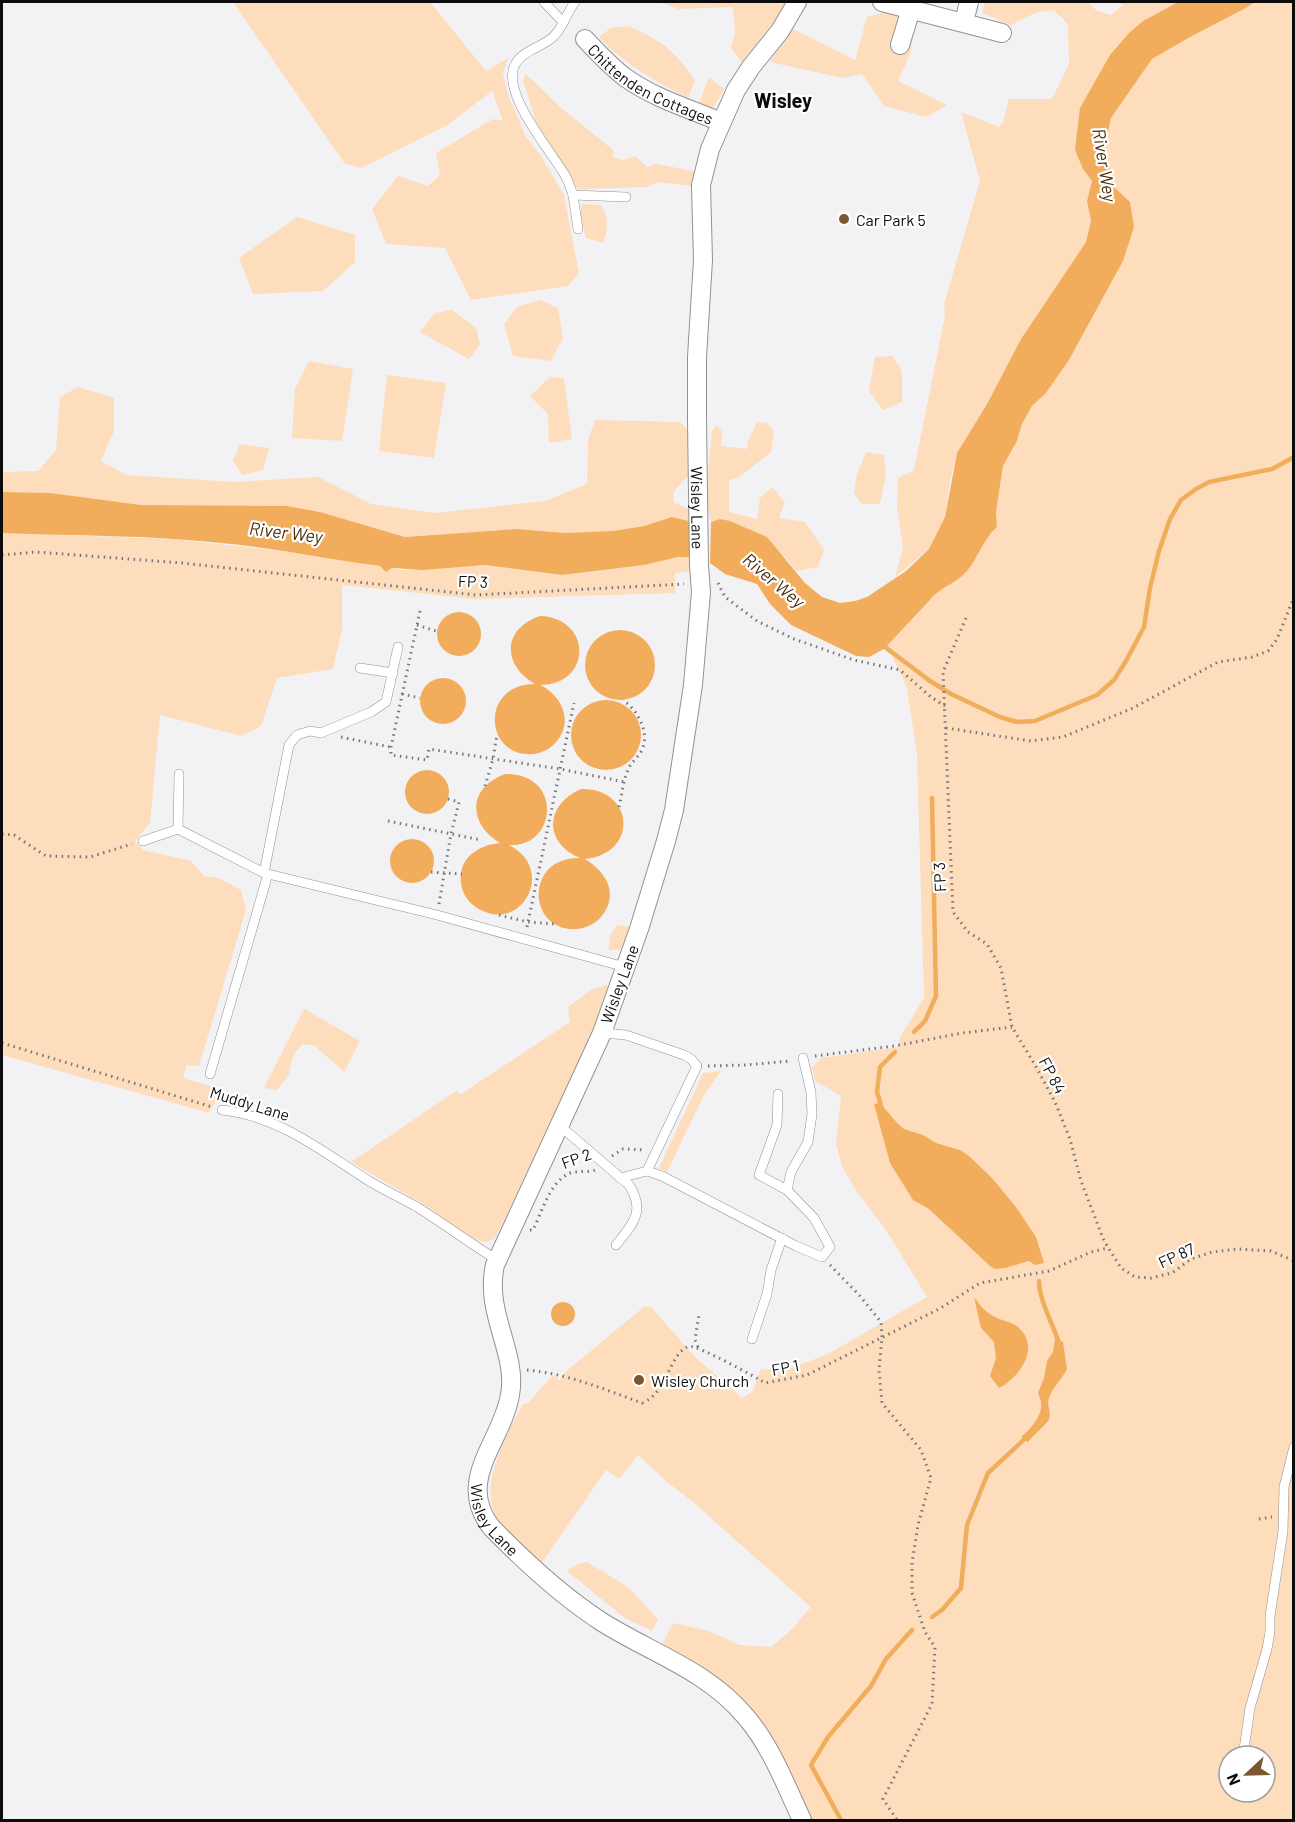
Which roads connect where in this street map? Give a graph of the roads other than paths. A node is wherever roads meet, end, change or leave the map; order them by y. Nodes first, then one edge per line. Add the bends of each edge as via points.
1 (544, 2) edge
2 (575, 2) edge
3 (797, 2) edge
4 (882, 2) edge
5 (969, 2) edge
6 (911, 9) junction
7 (562, 21) junction
8 (964, 22) junction
9 (1002, 33) dead end
10 (585, 39) dead end
11 (900, 45) dead end
12 (721, 122) junction
13 (573, 195) junction
14 (626, 197) dead end
15 (578, 229) dead end
16 (398, 647) dead end
17 (360, 668) dead end
18 (393, 673) junction
19 (179, 774) dead end
20 (178, 829) junction
21 (143, 841) road end
22 (266, 874) junction
23 (625, 968) junction
24 (602, 1033) junction
25 (803, 1058) dead end
26 (210, 1074) dead end
27 (778, 1094) dead end
28 (222, 1110) road end
29 (559, 1125) junction
30 (648, 1171) junction
31 (620, 1178) junction
32 (787, 1190) junction
33 (782, 1238) junction
34 (616, 1245) dead end
35 (497, 1260) junction
36 (752, 1339) dead end
37 (1293, 1447) edge
38 (1245, 1744) edge
39 (802, 1821) edge

1 - 7 lane
2 - 7 lane
3 - 12 street, Wisley Lane via 780,32 736,90
4 - 6 street
5 - 8 street
6 - 8 street
6 - 11 street
7 - 13 lane via 554,36 521,57 512,77 529,121 566,177
8 - 9 street
10 - 12 street, Chittenden Cottages via 628,80
12 - 23 street, Wisley Lane via 703,173 700,199 700,572 693,685 676,800
13 - 14 lane
13 - 15 lane
16 - 18 lane
17 - 18 lane
18 - 22 lane via 386,702 321,733 297,735 289,745
19 - 20 lane
20 - 21 lane
20 - 22 lane
22 - 23 lane via 437,915
22 - 26 lane
23 - 24 street, Wisley Lane
24 - 29 street, Wisley Lane
24 - 30 lane via 626,1035 684,1055 697,1066
25 - 32 lane via 812,1113 808,1142 790,1172
27 - 32 lane via 777,1125 759,1175
28 - 35 lane, Muddy Lane via 289,1130
29 - 31 lane
29 - 35 street, Wisley Lane
30 - 31 lane
30 - 33 lane
31 - 34 lane via 629,1185 638,1205 631,1228
32 - 33 lane via 814,1218 830,1247 822,1257
33 - 36 lane
35 - 39 street, Wisley Lane via 493,1300 509,1368 510,1395 478,1478 478,1504 486,1520 537,1570 592,1615 702,1678 745,1715
37 - 38 lane via 1284,1486 1283,1531 1270,1632

